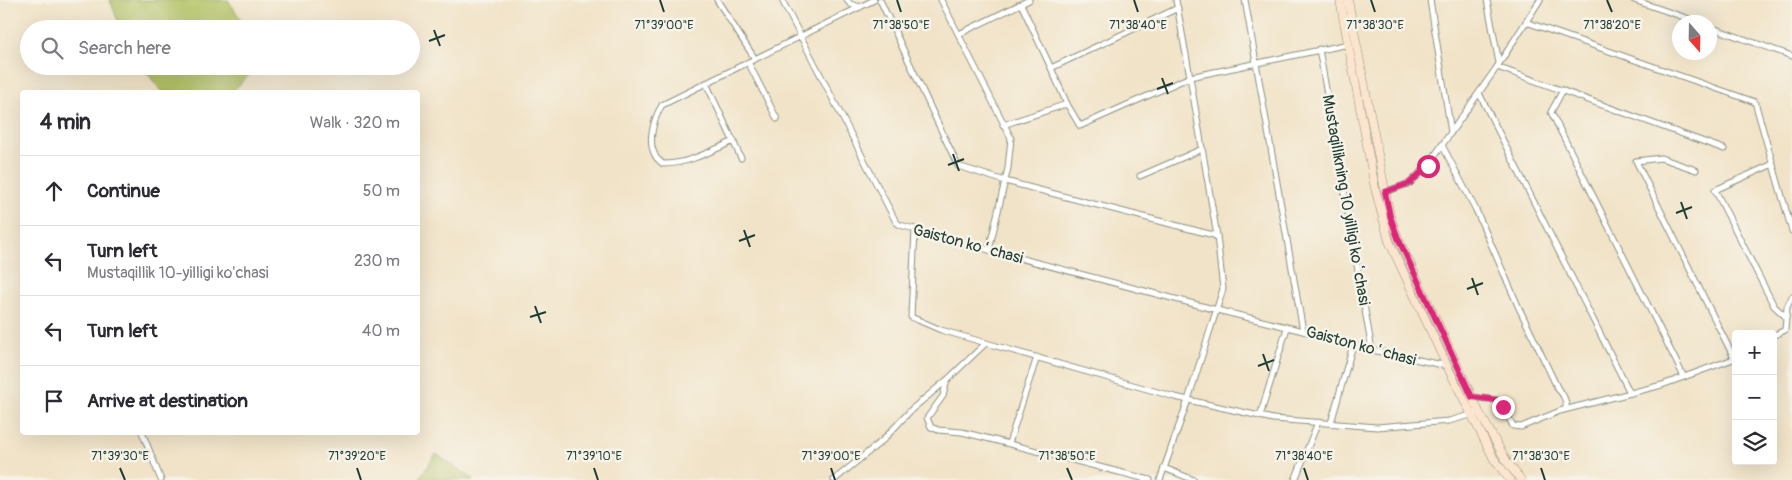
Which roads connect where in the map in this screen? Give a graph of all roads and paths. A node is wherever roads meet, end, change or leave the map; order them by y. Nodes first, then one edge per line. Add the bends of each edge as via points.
1 (717, 0) edge
2 (782, 0) edge
3 (847, 0) edge
4 (874, 0) edge
5 (880, 0) edge
6 (941, 0) edge
7 (1029, 0) edge
8 (1176, 0) edge
9 (1245, 0) edge
10 (1340, 0) edge
11 (1348, 0) edge
12 (1430, 0) edge
13 (1487, 0) edge
14 (1540, 0) edge
15 (1634, 0) edge
16 (1021, 4) junction
17 (860, 7) junction
18 (1178, 8) junction
19 (1678, 15) edge
20 (1526, 22) junction
21 (1717, 29) edge
22 (959, 34) junction
23 (800, 36) junction
24 (1349, 44) junction
25 (1319, 49) junction
26 (1792, 56) edge
27 (755, 59) junction
28 (748, 62) junction
29 (1256, 62) junction
30 (1498, 65) junction
31 (1051, 68) junction
32 (1190, 77) junction
33 (706, 83) junction
34 (1563, 90) junction
35 (1478, 93) junction
36 (1067, 104) junction
37 (777, 119) dead end
38 (1003, 125) junction
39 (1451, 132) junction
40 (734, 141) junction
41 (1442, 145) junction
42 (1202, 149) junction
43 (1724, 149) dead end
44 (741, 158) dead end
45 (1773, 164) junction
46 (1696, 170) dead end
47 (1140, 176) dead end
48 (1005, 181) junction
49 (1385, 192) junction
50 (915, 229) junction
51 (1792, 231) edge
52 (1217, 236) junction
53 (989, 250) junction
54 (1792, 297) edge
55 (1217, 310) junction
56 (1786, 318) junction
57 (1287, 328) junction
58 (1303, 331) junction
59 (1777, 334) edge
60 (986, 343) junction
61 (1353, 344) junction
62 (1372, 350) junction
63 (1732, 352) edge
64 (1036, 357) junction
65 (1732, 359) edge
66 (1447, 366) junction
67 (1684, 377) junction
68 (947, 380) junction
69 (1630, 393) junction
70 (1472, 397) junction
71 (1188, 400) junction
72 (1566, 410) junction
73 (1475, 413) junction
74 (1260, 416) junction
75 (1318, 422) junction
76 (1331, 423) junction
77 (143, 435) edge
78 (1009, 443) junction
79 (1164, 468) junction
80 (161, 480) edge
81 (834, 480) edge
82 (1150, 480) edge
83 (1160, 480) edge
84 (1194, 480) edge
85 (1295, 480) edge
86 (1510, 480) edge
87 (1521, 480) edge

1 - 27 street
2 - 23 street, Gaiston koʻchasi
3 - 17 street
4 - 17 street
5 - 48 street via 958,166
6 - 22 street
7 - 16 street
8 - 18 street
9 - 29 street
10 - 24 main road
11 - 49 main road
12 - 39 street
13 - 30 street
14 - 20 street
15 - 19 street
16 - 22 street
16 - 31 street
17 - 23 street
18 - 31 street
18 - 32 street
20 - 30 street
20 - 45 street via 1755,102
21 - 26 street
22 - 38 street
23 - 27 street
23 - 50 street, Gaiston koʻchasi via 896,222
24 - 25 street
24 - 66 main road via 1381,216 1389,241
25 - 29 street
25 - 62 street, Mustaqillikning 10 yilligi koʻchasi
27 - 28 street
28 - 33 street
28 - 37 street
29 - 32 street
29 - 58 street
30 - 34 street
30 - 35 street
31 - 36 street
32 - 36 street via 1080,126
32 - 42 street
33 - 40 street
33 - 40 street via 662,105 652,133 655,157 663,164 672,164
34 - 43 street
34 - 67 street via 1551,112
35 - 39 street
35 - 69 street
36 - 38 street
38 - 48 street via 1011,138
39 - 41 street
40 - 44 street
41 - 49 street via 1428,166 1410,183
41 - 72 street via 1563,394
42 - 47 street
42 - 52 street
45 - 51 street
45 - 56 street via 1715,190 1774,306
46 - 63 street via 1661,158 1636,161
48 - 52 street
48 - 53 street
49 - 70 main road via 1398,238
50 - 53 street, Gaiston koʻchasi
50 - 60 street via 911,317
52 - 55 street via 1223,289
53 - 55 street, Gaiston koʻchasi
54 - 56 street
55 - 57 street, Gaiston koʻchasi
55 - 71 street
56 - 59 street via 1785,330
57 - 58 street, Gaiston koʻchasi
57 - 74 street
58 - 61 street, Gaiston koʻchasi
60 - 64 street
60 - 68 street
61 - 62 street, Gaiston koʻchasi
61 - 76 street
62 - 66 street, Gaiston koʻchasi
64 - 71 street
64 - 78 street
65 - 67 street
66 - 73 main road
67 - 69 street
68 - 78 street via 943,396 927,418 931,427
68 - 81 street via 912,409 883,440
69 - 72 street
70 - 72 street via 1497,400 1514,426 1521,427
70 - 73 main road
71 - 74 street
71 - 79 street
73 - 76 street via 1449,420 1377,427
73 - 86 main road via 1494,458
73 - 87 main road
74 - 75 street
75 - 76 street
75 - 85 street
77 - 80 street
78 - 82 street
79 - 83 street
79 - 84 street

